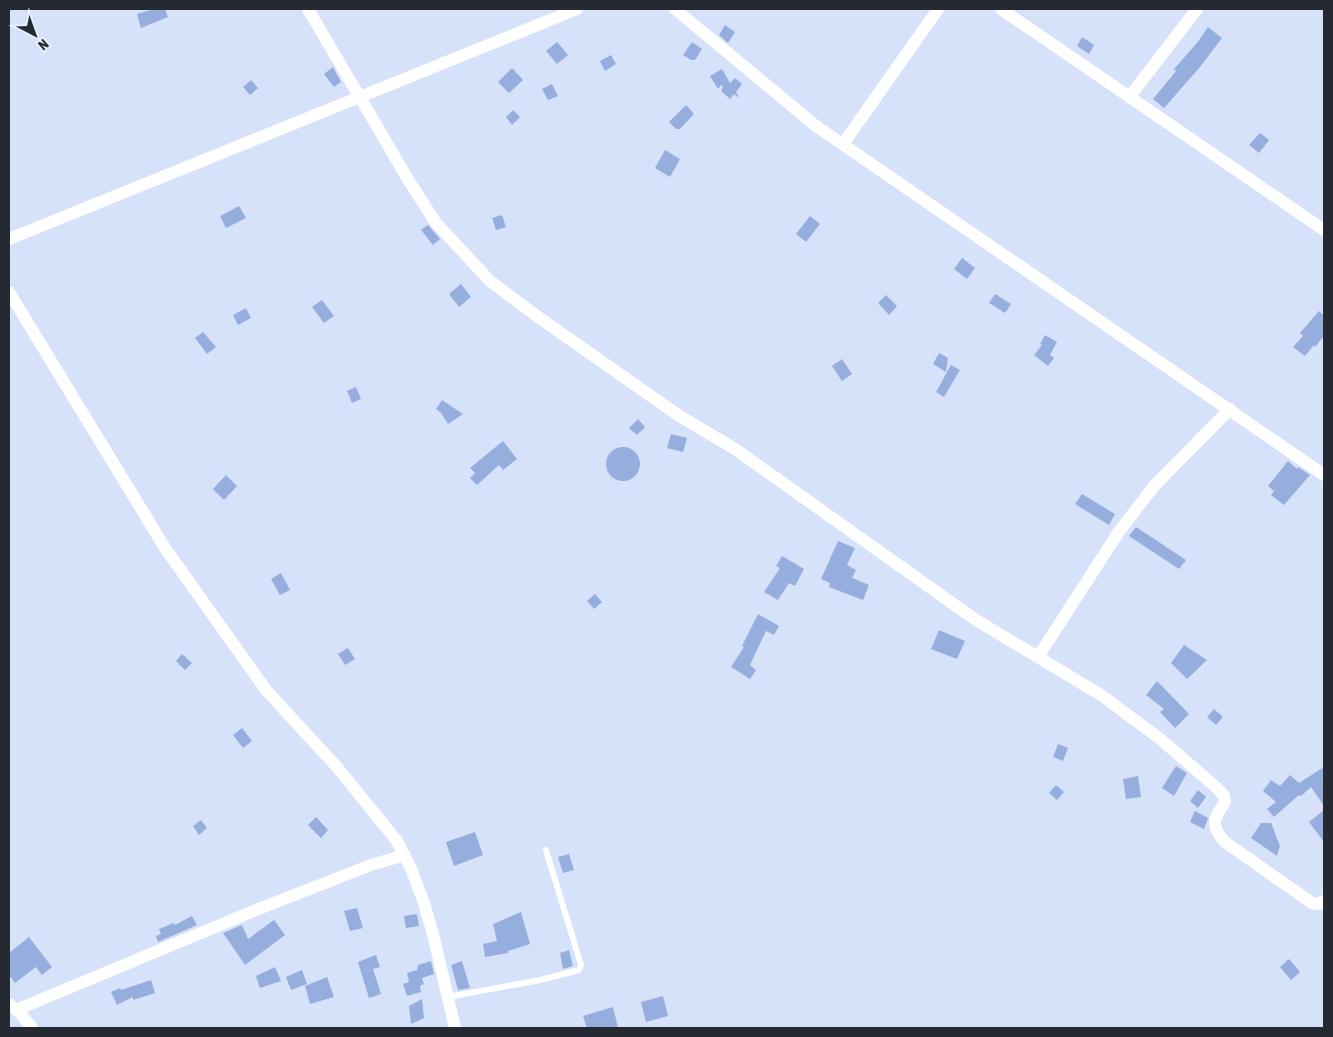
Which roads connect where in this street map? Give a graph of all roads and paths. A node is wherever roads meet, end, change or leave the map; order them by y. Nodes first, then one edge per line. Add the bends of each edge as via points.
1 (308, 9) edge
2 (577, 9) edge
3 (675, 9) edge
4 (938, 9) edge
5 (1002, 9) edge
6 (1198, 9) edge
7 (1130, 96) junction
8 (359, 97) junction
9 (843, 144) junction
10 (1324, 230) edge
11 (9, 239) edge
12 (9, 292) edge
13 (1230, 409) junction
14 (1324, 475) edge
15 (1038, 657) junction
16 (546, 850) dead end
17 (405, 855) junction
18 (1324, 901) edge
19 (448, 997) junction
20 (12, 1007) edge
21 (32, 1028) edge
22 (455, 1028) edge

1 - 8 street
2 - 8 street
3 - 9 street via 816,126
4 - 9 street
5 - 7 street
6 - 7 street
7 - 10 street
8 - 11 street
8 - 15 street via 436,223 490,281 678,415 735,448 976,620
9 - 13 street
12 - 17 street via 165,548 266,690 336,766 393,835
13 - 14 street
13 - 15 street via 1154,486 1118,533
15 - 18 street via 1101,695 1159,738 1217,788 1225,802 1214,826 1225,842 1312,903
16 - 19 lane via 581,965 579,970
17 - 19 street via 431,926
17 - 20 street via 371,865
19 - 22 street
20 - 21 street

